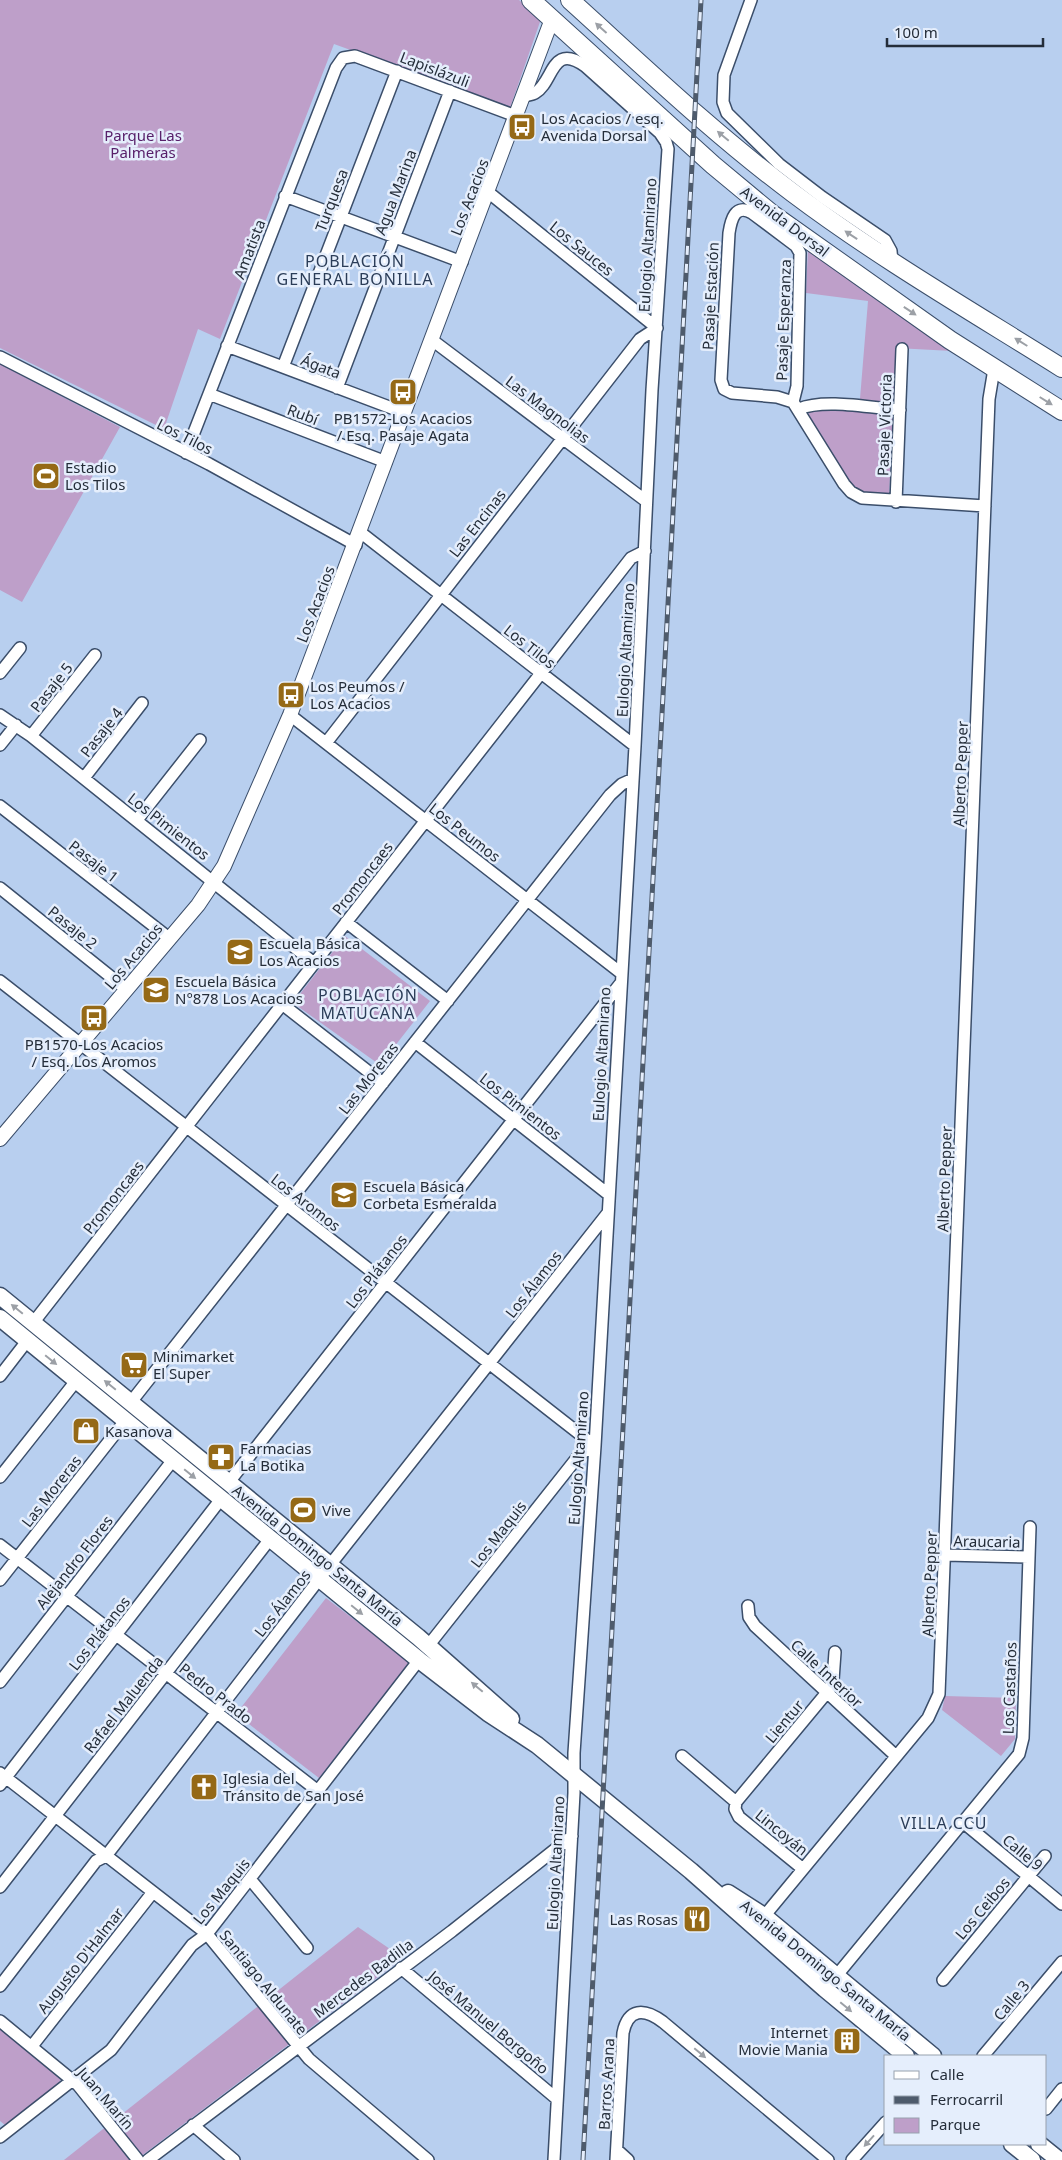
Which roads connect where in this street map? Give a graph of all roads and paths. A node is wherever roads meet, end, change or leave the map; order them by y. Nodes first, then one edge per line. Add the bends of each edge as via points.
1 (531, 0) edge
2 (560, 0) edge
3 (570, 0) edge
4 (751, 0) edge
5 (552, 19) junction
6 (343, 58) joint
7 (397, 71) junction
8 (450, 91) junction
9 (523, 96) junction
10 (516, 116) junction
11 (488, 192) junction
12 (285, 196) junction
13 (742, 210) joint
14 (341, 217) junction
15 (394, 236) junction
16 (462, 262) junction
17 (892, 262) junction
18 (657, 328) junction
19 (432, 340) junction
20 (227, 346) junction
21 (902, 349) dead end
22 (0, 356) edge
23 (283, 367) junction
24 (1062, 368) edge
25 (994, 369) junction
26 (337, 388) junction
27 (209, 394) junction
28 (796, 406) junction
29 (900, 410) junction
30 (1062, 411) edge
31 (405, 413) junction
32 (562, 438) junction
33 (186, 453) junction
34 (386, 462) junction
35 (646, 502) junction
36 (896, 502) junction
37 (985, 506) junction
38 (358, 538) junction
39 (645, 551) junction
40 (440, 595) junction
41 (20, 648) dead end
42 (95, 656) dead end
43 (0, 673) edge
44 (541, 673) junction
45 (142, 703) dead end
46 (1, 715) edge
47 (290, 715) junction
48 (16, 725) junction
49 (31, 736) junction
50 (200, 740) dead end
51 (326, 743) junction
52 (0, 746) edge
53 (635, 746) junction
54 (84, 778) junction
55 (633, 778) junction
56 (0, 806) edge
57 (137, 820) junction
58 (426, 820) junction
59 (214, 882) junction
60 (0, 888) edge
61 (527, 900) junction
62 (346, 922) junction
63 (169, 938) junction
64 (314, 963) junction
65 (621, 978) junction
66 (0, 981) edge
67 (126, 989) junction
68 (448, 1001) junction
69 (282, 1004) junction
70 (415, 1042) junction
71 (80, 1044) junction
72 (383, 1083) junction
73 (514, 1120) junction
74 (186, 1128) junction
75 (0, 1139) edge
76 (608, 1194) junction
77 (286, 1206) junction
78 (607, 1214) junction
79 (386, 1283) junction
80 (0, 1296) edge
81 (0, 1318) edge
82 (33, 1323) junction
83 (27, 1341) junction
84 (489, 1363) junction
85 (0, 1376) edge
86 (76, 1381) junction
87 (132, 1402) junction
88 (125, 1420) junction
89 (595, 1446) junction
90 (173, 1460) junction
91 (0, 1478) edge
92 (229, 1482) junction
93 (221, 1499) junction
94 (1030, 1527) dead end
95 (270, 1539) junction
96 (0, 1545) edge
97 (945, 1555) junction
98 (1029, 1557) junction
99 (17, 1558) junction
100 (330, 1565) junction
101 (320, 1579) junction
102 (0, 1580) edge
103 (67, 1596) junction
104 (748, 1606) dead end
105 (116, 1635) junction
106 (428, 1646) junction
107 (835, 1652) dead end
108 (419, 1660) junction
109 (166, 1673) junction
110 (0, 1682) edge
111 (826, 1694) junction
112 (217, 1712) junction
113 (537, 1746) junction
114 (682, 1756) dead end
115 (896, 1756) junction
116 (574, 1775) junction
117 (2, 1779) edge
118 (318, 1791) junction
119 (736, 1802) junction
120 (55, 1816) junction
121 (964, 1823) junction
122 (572, 1836) junction
123 (106, 1856) junction
124 (1045, 1856) dead end
125 (803, 1869) junction
126 (1028, 1876) junction
127 (250, 1879) junction
128 (0, 1888) edge
129 (153, 1892) junction
130 (1062, 1904) edge
131 (760, 1921) junction
132 (207, 1934) junction
133 (308, 1948) dead end
134 (1062, 1962) edge
135 (401, 1968) junction
136 (836, 1976) junction
137 (943, 1980) dead end
138 (0, 1986) edge
139 (825, 1989) junction
140 (0, 2022) edge
141 (32, 2046) junction
142 (297, 2046) junction
143 (905, 2055) edge
144 (932, 2055) edge
145 (984, 2055) edge
146 (72, 2079) junction
147 (1062, 2089) edge
148 (557, 2099) junction
149 (1047, 2108) edge
150 (884, 2124) edge
151 (193, 2125) junction
152 (2, 2133) edge
153 (1013, 2145) edge
154 (1040, 2145) edge
155 (616, 2155) edge
156 (138, 2160) edge
157 (148, 2160) edge
158 (234, 2160) edge
159 (428, 2160) edge
160 (554, 2160) edge
161 (628, 2160) edge
162 (828, 2160) edge
163 (852, 2160) edge
164 (1032, 2160) edge
165 (1058, 2160) edge

1 - 5 main road, Avenida Dorsal
2 - 5 main road
17 -> 3 main road, Avenida Dorsal via 813,209 755,163
4 - 17 street via 724,75 723,102 727,113 779,164 885,240
5 - 9 street, Los Acacios
5 -> 25 main road, Avenida Dorsal via 706,159 772,214
6 - 7 street, Lapislázuli via 355,56
6 - 12 street, Amatista via 336,68
7 - 8 street, Lapislázuli
7 - 14 street, Turquesa
8 - 10 street, Lapislázuli
8 - 15 street, Agua Marina
9 - 10 street, Los Acacios
9 - 18 street, Eulogio Altamirano via 540,89 557,63 575,60 664,137 668,149
10 - 11 street, Los Acacios
11 - 16 street, Los Acacios
11 - 18 street, Los Sauces
12 - 14 street
12 - 20 street, Amatista
13 - 28 street, Pasaje Esperanza via 752,213 800,252
13 - 28 street, Pasaje Estación via 733,214 729,233 721,380 724,389 732,393 777,397
14 - 15 street
14 - 23 street, Turquesa
15 - 16 street
15 - 26 street, Agua Marina
16 - 19 street, Los Acacios
24 -> 17 main road, Avenida Dorsal
18 - 32 street, Las Encinas via 640,339
18 - 35 street, Eulogio Altamirano
19 - 31 street, Los Acacios
19 - 32 street, Las Magnolias
20 - 23 street, Ágata
20 - 27 street, Amatista
21 - 29 street, Pasaje Victoria
22 - 33 street, Los Tilos
23 - 26 street, Ágata
25 -> 30 main road, Avenida Dorsal
25 - 37 street, Alberto Pepper via 989,399
26 - 31 street, Ágata
27 - 33 street, Amatista
27 - 34 street, Rubí
28 - 29 street via 822,404
28 - 36 street via 851,492 862,498
29 - 36 street, Pasaje Victoria
31 - 34 street, Los Acacios
32 - 35 street, Las Magnolias
32 - 40 street, Las Encinas
33 - 38 street, Los Tilos
34 - 38 street, Los Acacios
35 - 39 street, Eulogio Altamirano
36 - 37 street
37 - 97 street, Alberto Pepper
38 - 40 street, Los Tilos
38 - 47 street, Los Acacios
39 - 44 street, Promoncaes via 631,558
39 - 53 street, Eulogio Altamirano
40 - 44 street, Los Tilos
40 - 51 street, Las Encinas
41 - 43 street
42 - 49 street, Pasaje 5
44 - 53 street, Los Tilos
44 - 58 street, Promoncaes
45 - 54 street, Pasaje 4
46 - 48 street, Los Pimientos
47 - 51 street, Los Peumos
47 - 59 street, Los Acacios
48 - 49 street, Los Pimientos
48 - 52 street
49 - 54 street, Los Pimientos
50 - 57 street
51 - 58 street, Los Peumos
53 - 55 street, Eulogio Altamirano
54 - 57 street, Los Pimientos
55 - 61 street, Las Moreras via 610,795
55 - 65 street, Eulogio Altamirano
56 - 63 street, Pasaje 1
57 - 59 street, Los Pimientos
58 - 61 street, Los Peumos
58 - 62 street, Promoncaes
59 - 63 street, Los Acacios
59 - 64 street, Los Pimientos
60 - 67 street, Pasaje 2
61 - 65 street, Los Peumos
61 - 68 street, Las Moreras
62 - 64 street, Promoncaes
62 - 68 street
63 - 67 street, Los Acacios
64 - 69 street, Promoncaes
65 - 73 street, Los Plátanos
65 - 76 street, Eulogio Altamirano
66 - 71 street, Los Aromos
67 - 71 street, Los Acacios
68 - 70 street, Las Moreras
69 - 72 street
69 - 74 street, Promoncaes
70 - 72 street, Las Moreras
70 - 73 street, Los Pimientos
71 - 74 street, Los Aromos
71 - 75 street, Los Acacios
72 - 77 street, Las Moreras
73 - 76 street, Los Pimientos
73 - 79 street, Los Plátanos
74 - 77 street, Los Aromos
74 - 82 street, Promoncaes
76 - 78 street, Eulogio Altamirano
77 - 79 street, Los Aromos
77 - 87 street, Las Moreras
78 - 84 street, Los Álamos
78 - 89 street, Eulogio Altamirano
79 - 84 street, Los Aromos
79 - 92 street, Los Plátanos
82 -> 80 main road, Avenida Domingo Santa María
81 - 83 main road, Avenida Domingo Santa María
87 -> 82 main road, Avenida Domingo Santa María
83 - 85 street
83 -> 86 main road, Avenida Domingo Santa María
84 - 89 street, Los Aromos
84 - 100 street, Los Álamos
86 - 88 main road, Avenida Domingo Santa María
86 - 91 street
87 - 92 main road, Avenida Domingo Santa María
88 - 90 main road, Avenida Domingo Santa María
88 - 99 street, Las Moreras
89 - 106 street, Los Maquis via 580,1454
89 - 116 street, Eulogio Altamirano
90 -> 93 main road, Avenida Domingo Santa María
90 - 103 street, Alejandro Flores
92 - 100 main road, Avenida Domingo Santa María
93 - 95 main road, Avenida Domingo Santa María
93 - 105 street, Los Plátanos
94 - 98 street, Los Castaños
95 - 101 main road, Avenida Domingo Santa María
95 - 109 street, Rafael Maluenda
96 - 99 street, Pedro Prado
97 - 98 street, Araucaria
97 - 115 street, Alberto Pepper via 939,1694 932,1713
98 - 121 street, Los Castaños via 1022,1746 1016,1760
99 - 102 street, Las Moreras
99 - 103 street, Pedro Prado
100 - 101 street, Los Álamos
100 - 106 main road, Avenida Domingo Santa María
101 -> 108 main road, Avenida Domingo Santa María
101 - 112 street, Los Álamos
103 - 105 street, Pedro Prado
103 - 110 street, Alejandro Flores
104 - 111 street, Calle Interior via 754,1626
105 - 109 street, Pedro Prado
105 - 117 street, Los Plátanos
113 -> 106 main road, Avenida Domingo Santa María via 482,1692
107 - 111 street, Lientur via 833,1680
108 - 113 main road, Avenida Domingo Santa María
108 - 118 street, Los Maquis
109 - 112 street, Pedro Prado
109 - 120 street, Rafael Maluenda
111 - 115 street, Calle Interior
111 - 119 street, Lientur
112 - 118 street, Pedro Prado
112 - 123 street, Los Álamos
113 - 116 main road, Avenida Domingo Santa María
114 - 119 street, Lincoyán
115 - 125 street, Alberto Pepper
116 - 122 street, Eulogio Altamirano
116 - 131 main road, Avenida Domingo Santa María via 691,1871
117 - 120 street, Santiago Aldunate
118 - 127 street, Los Maquis
119 - 125 street, Lincoyán via 739,1816
120 - 123 street, Santiago Aldunate
120 - 128 street, Rafael Maluenda
121 - 126 street, Calle 9
121 - 136 street, Los Castaños
122 - 135 street, Mercedes Badilla
122 - 148 street, Eulogio Altamirano
123 - 129 street, Santiago Aldunate
123 - 138 street, Los Álamos via 96,1861
124 - 126 street, Los Ceibos
125 - 131 street, Alberto Pepper
126 - 130 street, Calle 9
126 - 137 street, Los Ceibos
127 - 132 street, Los Maquis
127 - 133 street
129 - 132 street, Santiago Aldunate
129 - 141 street, Augusto D'Halmar
131 - 136 main road, Avenida Domingo Santa María
131 - 139 main road, Avenida Domingo Santa María
132 - 142 street, Santiago Aldunate
132 - 146 street, Los Maquis via 192,1945 111,2050
134 - 145 street, Calle 3
135 - 142 street, Mercedes Badilla
135 - 148 street, José Manuel Borgoño
136 - 139 street, Los Castaños
136 - 144 main road, Avenida Domingo Santa María
139 -> 143 main road, Avenida Domingo Santa María
140 - 141 street, Juan Marín
141 - 146 street, Juan Marín
142 - 151 street, Mercedes Badilla
142 - 159 street, Santiago Aldunate
146 - 152 street, Los Maquis
146 - 156 street, Juan Marín
147 - 149 street
148 - 160 street, Eulogio Altamirano
150 -> 163 street
151 - 157 street, Mercedes Badilla
151 - 158 street
153 - 164 main road
154 - 165 main road
155 - 161 street
155 -> 162 street, Barros Arana via 625,2022 635,2014 653,2014

